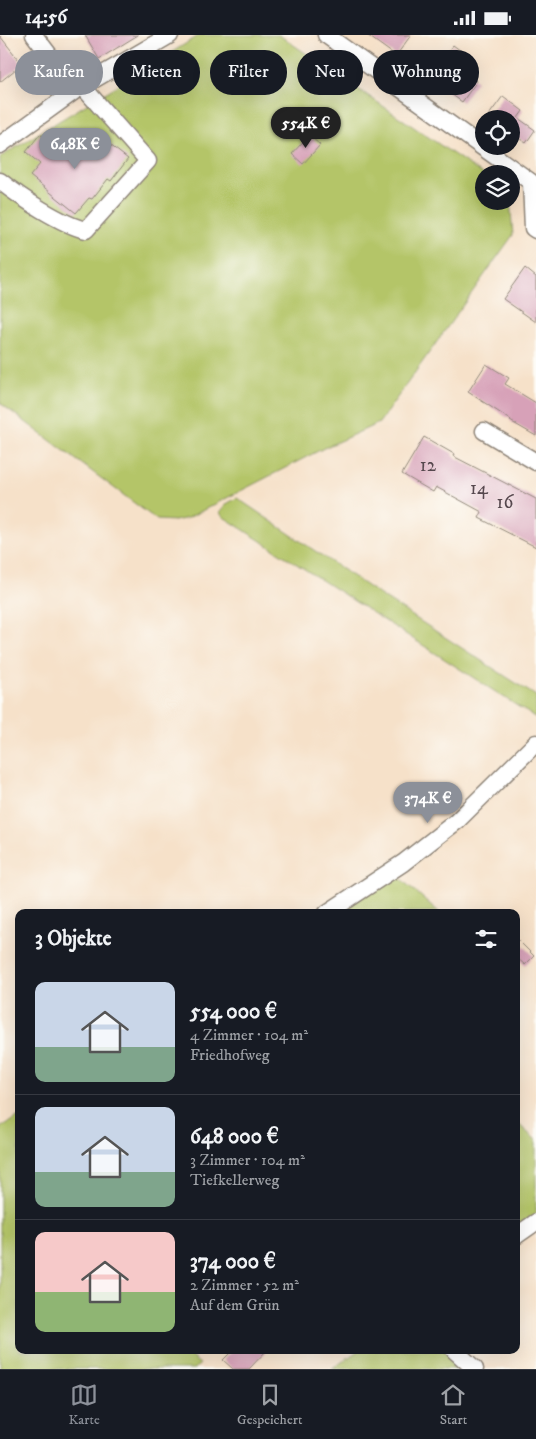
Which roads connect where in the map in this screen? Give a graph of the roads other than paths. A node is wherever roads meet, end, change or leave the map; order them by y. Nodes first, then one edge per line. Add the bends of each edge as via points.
1 (34, 35) edge
2 (170, 35) edge
3 (326, 35) edge
4 (47, 50) edge
5 (103, 75) edge
6 (71, 95) edge
7 (86, 95) edge
8 (0, 145) edge
9 (0, 181) edge
10 (536, 230) edge
11 (484, 431) dead end
12 (536, 462) edge
13 (536, 743) edge
14 (333, 909) edge
15 (536, 1222) edge
16 (520, 1233) edge
17 (458, 1354) edge
18 (475, 1369) edge

1 - 4 street
2 - 5 street
3 - 10 street via 531,182 533,228
6 - 8 street
7 - 9 street via 148,161 93,223 86,230 73,227
11 - 12 street
13 - 14 street via 458,821 403,863
15 - 16 street
17 - 18 street

